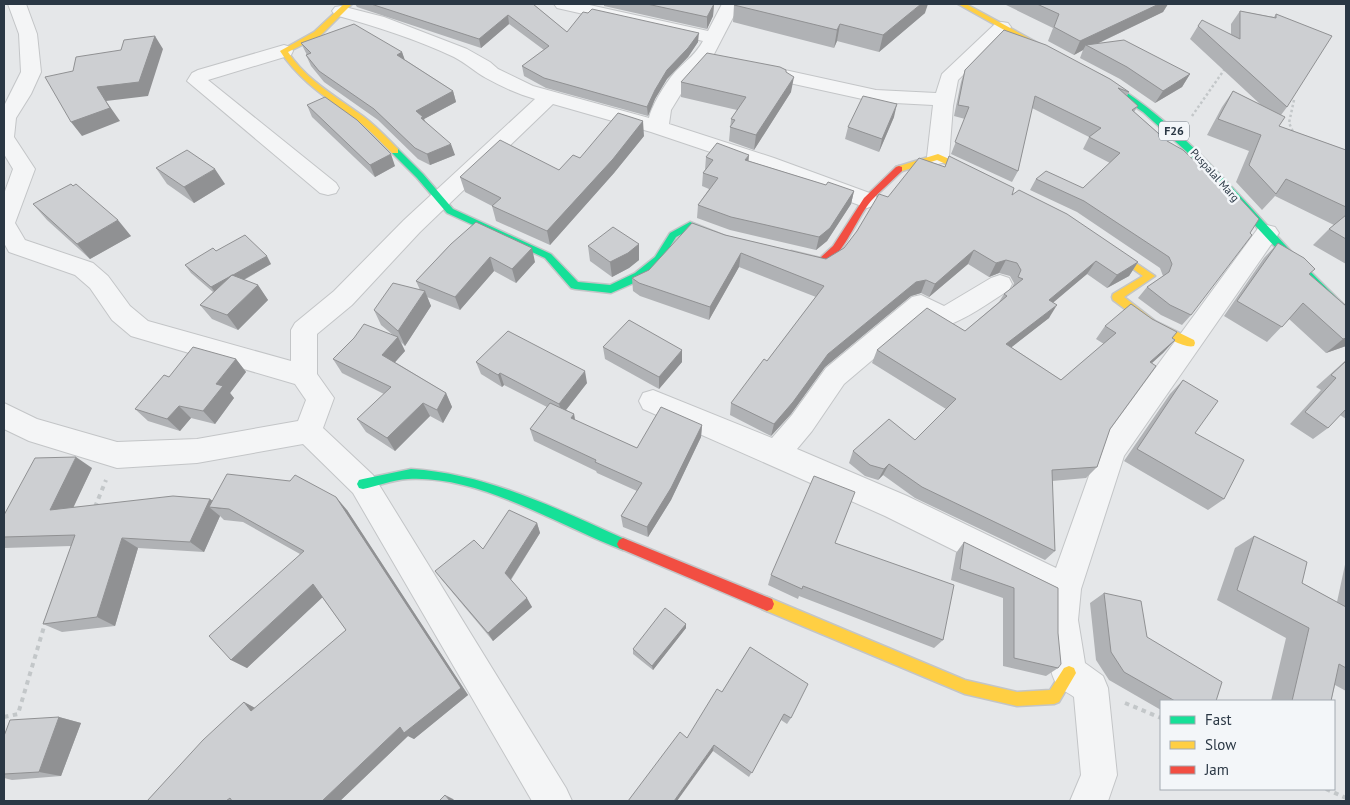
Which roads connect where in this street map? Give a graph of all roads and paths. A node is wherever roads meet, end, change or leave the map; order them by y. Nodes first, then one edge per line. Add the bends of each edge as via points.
1 (17, 4) edge
2 (563, 4) edge
3 (732, 4) edge
4 (960, 4) edge
5 (344, 7) edge
6 (1002, 26) junction
7 (714, 38) junction
8 (284, 51) junction
9 (1062, 58) edge
10 (721, 61) junction
11 (1231, 70) edge
12 (1087, 71) edge
13 (1286, 95) edge
14 (549, 97) junction
15 (937, 99) dead end
16 (658, 127) junction
17 (1178, 135) junction
18 (4, 137) edge
19 (1296, 137) edge
20 (938, 157) junction
21 (992, 182) edge
22 (328, 188) dead end
23 (441, 200) junction
24 (867, 200) junction
25 (1268, 233) junction
26 (1093, 237) edge
27 (733, 241) edge
28 (778, 251) edge
29 (1000, 284) dead end
30 (1346, 313) edge
31 (1190, 343) junction
32 (304, 376) junction
33 (653, 400) dead end
34 (4, 415) edge
35 (308, 430) junction
36 (778, 454) junction
37 (118, 455) junction
38 (363, 484) junction
39 (92, 513) edge
40 (1065, 589) junction
41 (49, 611) edge
42 (1068, 673) junction
43 (4, 717) edge
44 (1328, 790) edge
45 (1346, 798) edge
46 (553, 801) edge
47 (1090, 801) edge

1 - 18 street via 28,34 31,72 6,118
2 - 7 street
3 - 7 street
4 - 6 street
5 - 8 street via 317,34
5 - 14 street via 460,53 491,73
6 - 9 street
6 - 20 street via 949,78
7 - 10 street
8 - 22 street via 199,76 197,81
8 - 23 street via 316,87 370,126
10 - 15 street via 876,96
10 - 16 street via 682,76 660,110
11 - 17 path via 1224,70
12 - 17 street, Puspalal Marg / F26 via 1154,114
13 - 19 path via 1294,100 1290,123
14 - 16 street
14 - 23 street
16 - 24 street
17 - 25 street, Puspalal Marg / F26
18 - 32 street via 24,170 4,223 17,246 84,269 99,282 121,314 140,330
20 - 21 street
20 - 24 street via 901,167
23 - 27 street via 450,211 548,256 576,285 611,288 639,276 658,258 673,235 690,225
23 - 32 street via 343,298 304,330
24 - 28 street via 836,248 822,262
25 - 30 street, Puspalal Marg / F26
25 - 31 street
26 - 31 street via 1150,276 1116,297 1151,324
29 - 36 street via 943,317 921,304 835,376
31 - 40 street via 1111,451
32 - 35 street via 320,398
33 - 36 street
34 - 37 street via 29,430
35 - 37 street via 197,451
35 - 38 street
36 - 40 street via 896,506
37 - 39 path
38 - 42 street via 410,474 460,480 505,494 965,687 1017,700 1054,697
38 - 46 street
40 - 42 street via 1062,620
41 - 43 path via 18,714
42 - 47 street via 1090,688 1099,775
44 - 45 path

